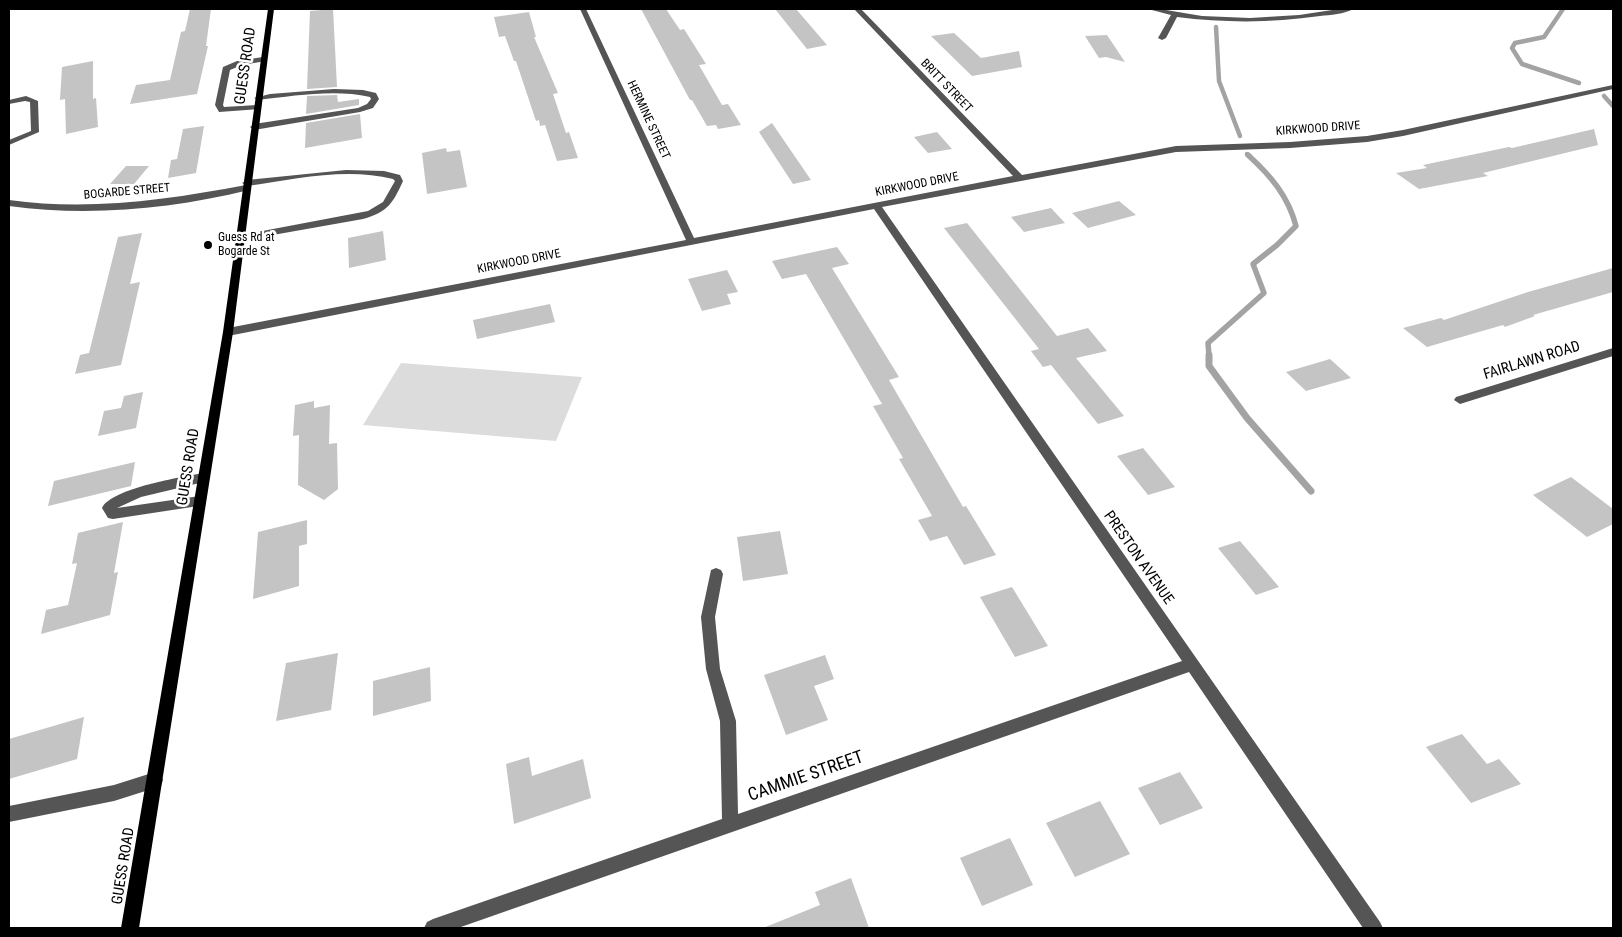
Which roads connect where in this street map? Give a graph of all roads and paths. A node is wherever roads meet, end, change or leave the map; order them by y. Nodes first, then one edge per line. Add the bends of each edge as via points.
1 (271, 9) edge
2 (583, 9) edge
3 (857, 9) edge
4 (1151, 9) edge
5 (1350, 9) edge
6 (1175, 14) junction
7 (1162, 38) dead end
8 (263, 60) junction
9 (1613, 87) edge
10 (9, 102) edge
11 (258, 102) junction
12 (254, 127) junction
13 (9, 143) edge
14 (1020, 178) junction
15 (246, 186) junction
16 (9, 203) edge
17 (876, 205) junction
18 (239, 238) junction
19 (691, 241) junction
20 (228, 332) junction
21 (1613, 352) edge
22 (1460, 400) dead end
23 (204, 478) junction
24 (200, 501) junction
25 (716, 574) dead end
26 (1192, 664) junction
27 (155, 780) junction
28 (9, 814) edge
29 (730, 825) junction
30 (130, 928) edge
31 (434, 928) edge
32 (1374, 928) edge

1 - 8 main road, GUESS ROAD
2 - 19 street, HERMINE STREET
3 - 14 street, BRITT STREET
4 - 6 street
5 - 6 street via 1261,21
6 - 7 street
8 - 11 main road, GUESS ROAD
8 - 11 street via 240,63 226,69 219,105 222,110 231,111
9 - 14 street, KIRKWOOD DRIVE via 1367,139 1176,149
10 - 13 street via 26,98 34,101 35,132
11 - 12 main road, GUESS ROAD
11 - 12 street via 286,94 351,92 366,93 375,99 370,106 360,110
12 - 15 main road, GUESS ROAD
14 - 17 street, KIRKWOOD DRIVE
15 - 16 street, BOGARDE STREET via 176,200 109,208 52,208
15 - 18 main road, GUESS ROAD
15 - 18 street, BOGARDE STREET via 288,178 356,174 389,174 399,181 388,205 364,216
17 - 19 street, KIRKWOOD DRIVE
17 - 26 street, PRESTON AVENUE
18 - 20 main road, GUESS ROAD
19 - 20 street, KIRKWOOD DRIVE
20 - 23 main road, GUESS ROAD
21 - 22 street, FAIRLAWN ROAD
23 - 24 main road, GUESS ROAD
23 - 24 street via 114,501 108,508 113,514
24 - 27 main road, GUESS ROAD
25 - 29 street via 708,617 713,669 728,721
26 - 29 street, CAMMIE STREET
26 - 32 street, PRESTON AVENUE
27 - 28 street via 114,793
27 - 30 main road, GUESS ROAD
29 - 31 street, CAMMIE STREET

